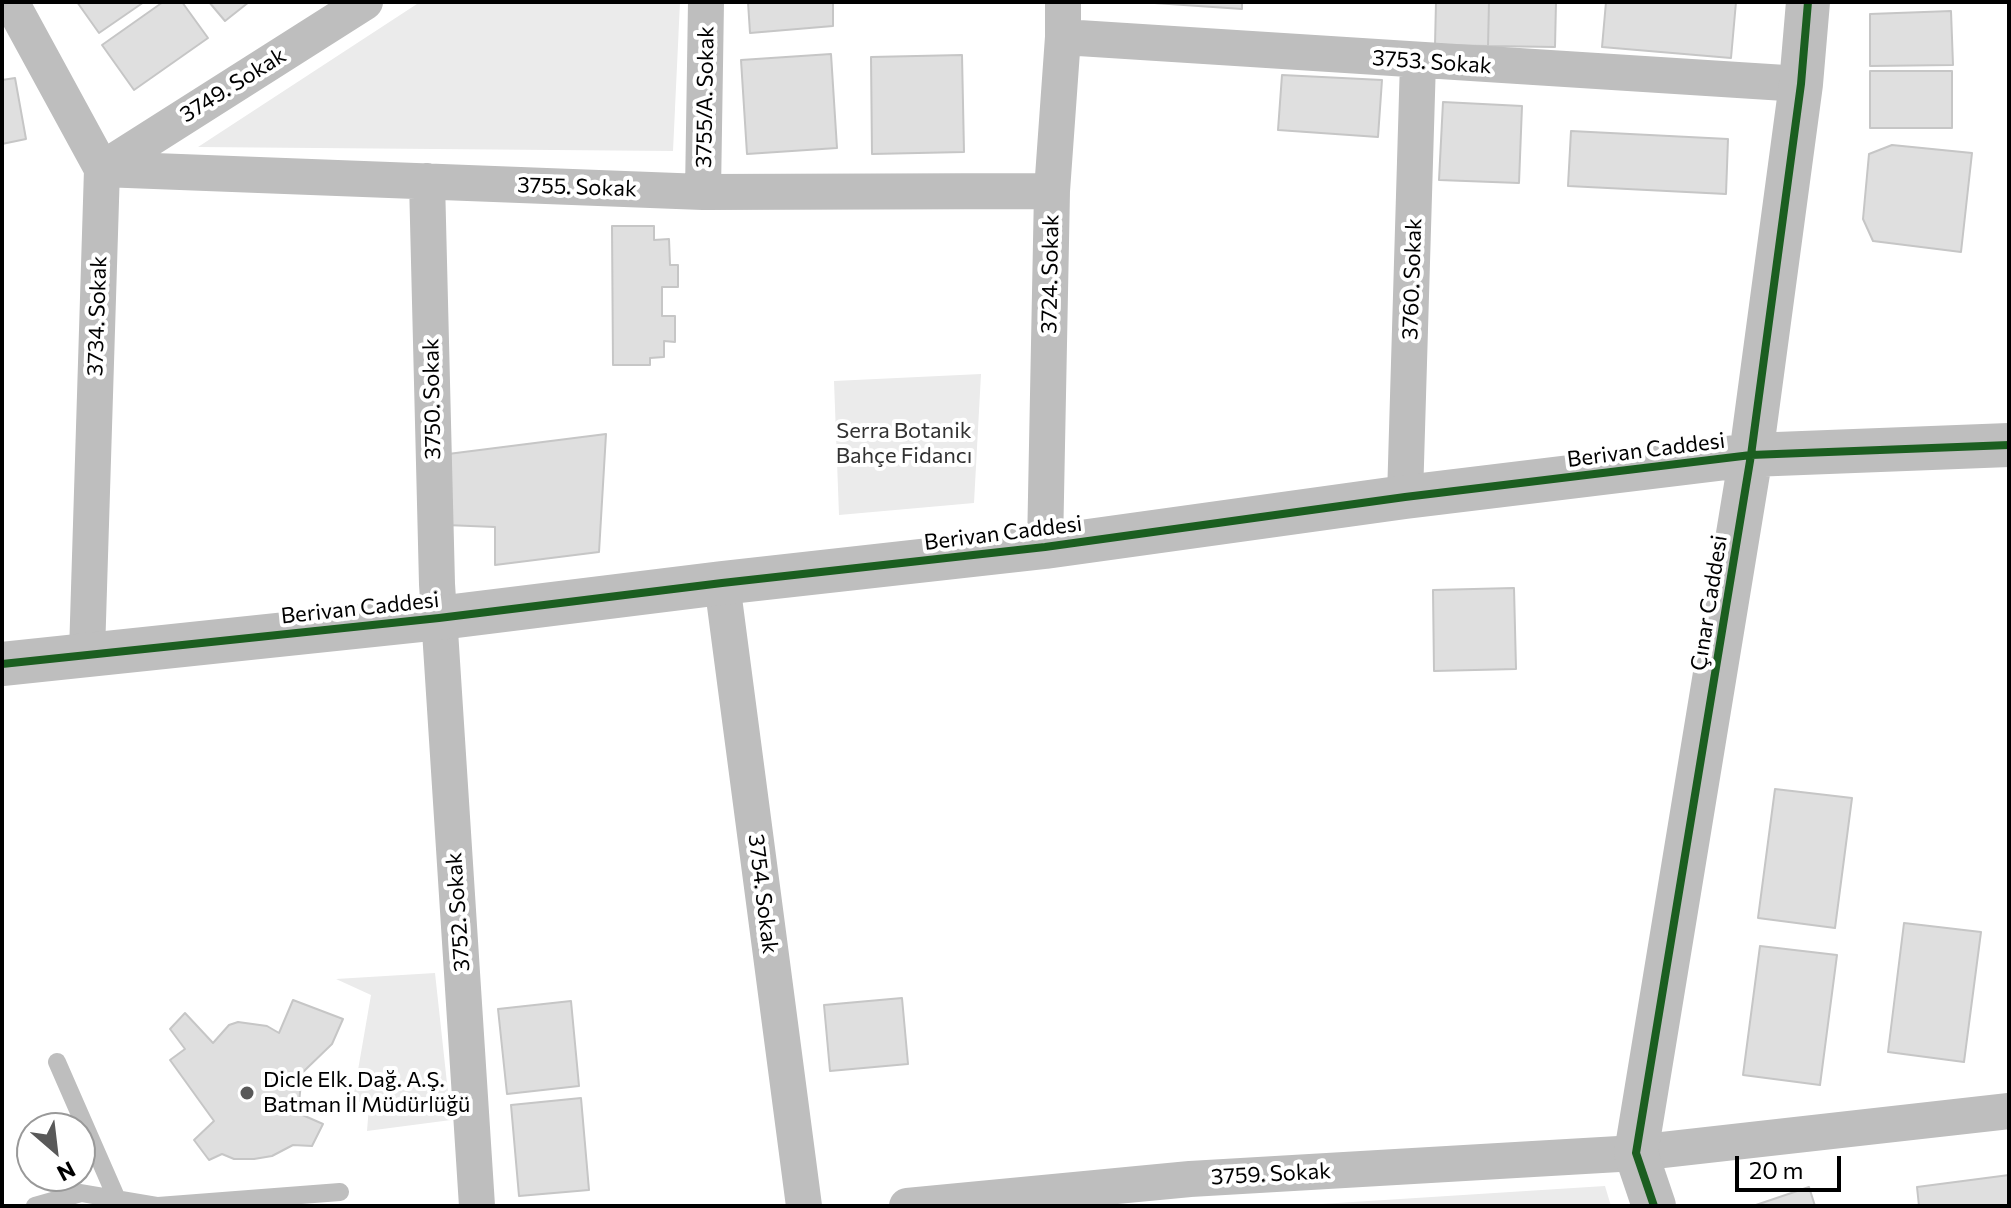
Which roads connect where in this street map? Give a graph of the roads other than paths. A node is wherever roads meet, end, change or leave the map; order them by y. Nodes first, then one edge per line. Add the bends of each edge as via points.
1 (365, 2) edge
2 (706, 2) edge
3 (1808, 2) edge
4 (7, 3) edge
5 (1063, 19) edge
6 (1418, 61) junction
7 (1801, 84) junction
8 (102, 169) junction
9 (427, 181) junction
10 (1052, 191) junction
11 (703, 192) junction
12 (2009, 445) edge
13 (1751, 455) junction
14 (1405, 497) junction
15 (1045, 547) junction
16 (722, 583) junction
17 (439, 618) junction
18 (87, 653) junction
19 (2, 664) edge
20 (57, 1062) dead end
21 (2009, 1111) edge
22 (1636, 1153) junction
23 (340, 1192) dead end
24 (119, 1203) edge
25 (35, 1206) edge
26 (477, 1206) edge
27 (804, 1206) edge
28 (907, 1206) edge
29 (1654, 1206) edge

1 - 8 street, 3749. Sokak
2 - 11 street, 3755/A. Sokak
3 - 7 street, Çınar Caddesi
4 - 8 street
5 - 6 street, 3753. Sokak
5 - 10 street, 3724. Sokak
6 - 7 street, 3753. Sokak
6 - 14 street, 3760. Sokak
7 - 13 street, Çınar Caddesi
8 - 9 street, 3755. Sokak
8 - 18 street, 3734. Sokak
9 - 11 street, 3755. Sokak
9 - 17 street, 3750. Sokak
10 - 11 street, 3755. Sokak
10 - 15 street, 3724. Sokak
12 - 13 street, Berivan Caddesi
13 - 14 street, Berivan Caddesi
13 - 22 street, Çınar Caddesi
14 - 15 street, Berivan Caddesi
15 - 16 street, Berivan Caddesi
16 - 17 street, Berivan Caddesi
16 - 27 street, 3754. Sokak
17 - 18 street, Berivan Caddesi
17 - 26 street, 3752. Sokak
18 - 19 street, Berivan Caddesi
20 - 24 lane
21 - 22 street, 3759. Sokak
22 - 28 street, 3759. Sokak via 1190,1179
22 - 29 street, Çınar Caddesi
23 - 24 lane via 158,1206
24 - 25 lane via 81,1193

